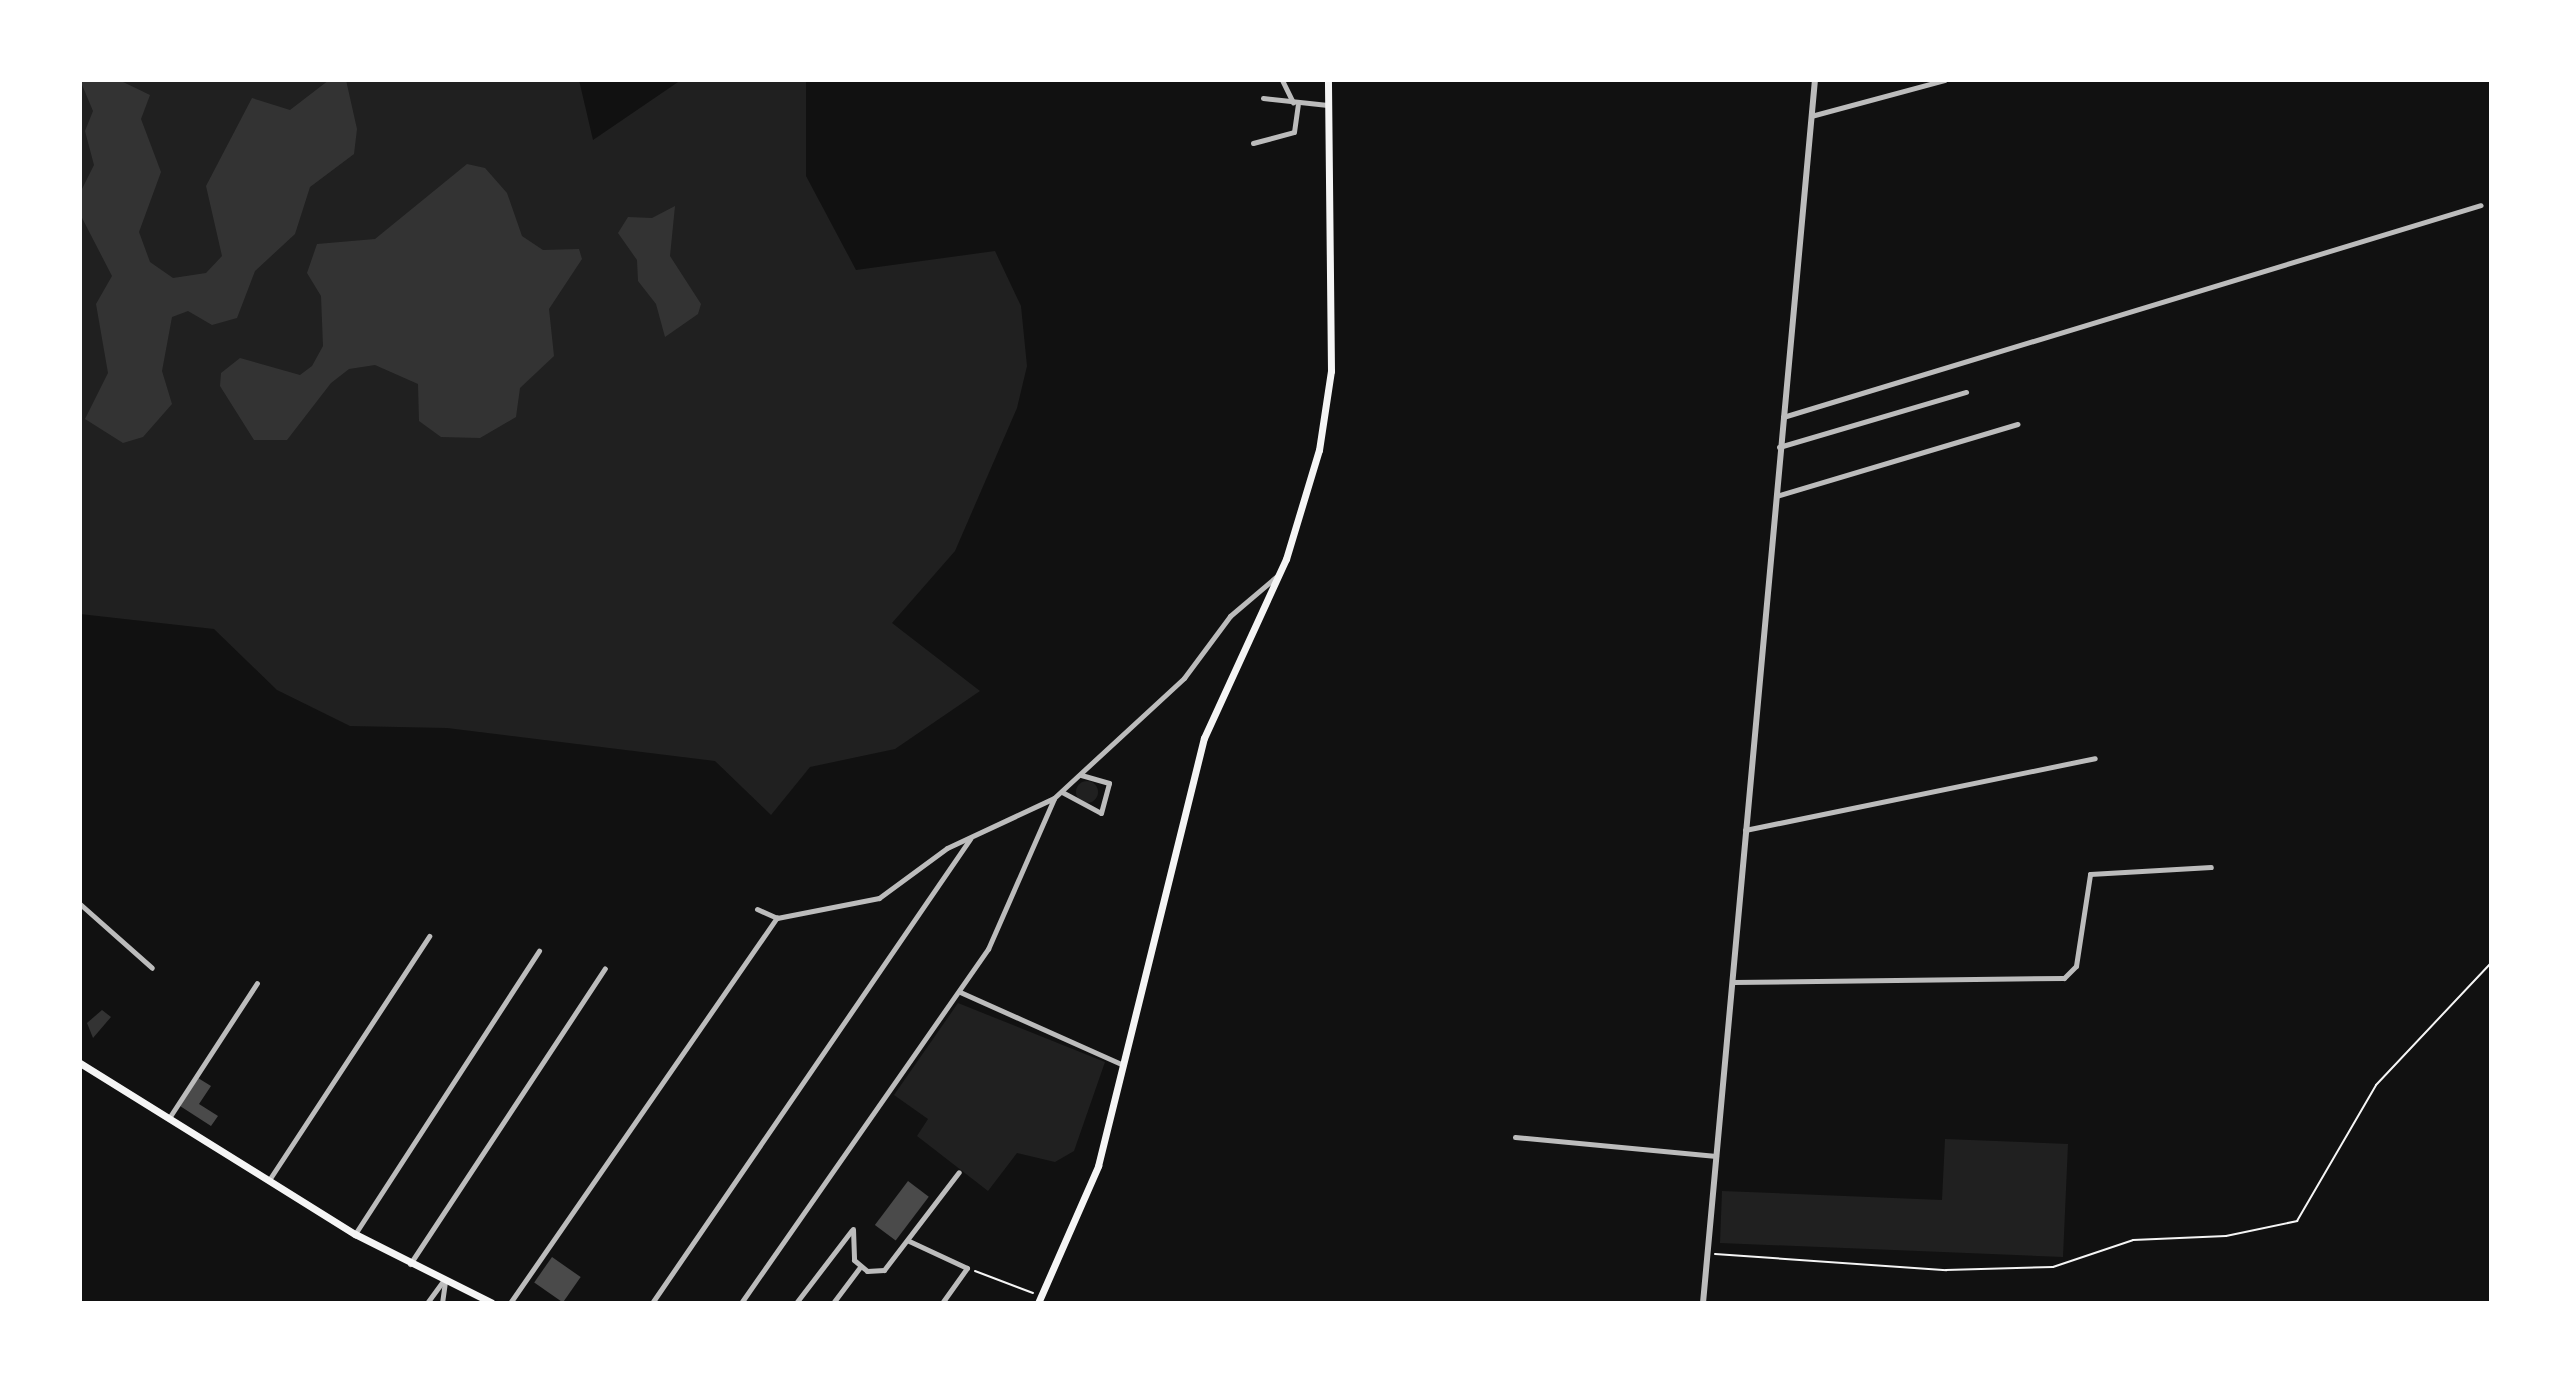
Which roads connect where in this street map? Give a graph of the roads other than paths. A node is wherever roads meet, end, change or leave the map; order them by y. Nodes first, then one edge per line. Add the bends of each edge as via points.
1 (1282, 80) edge
2 (1321, 80) edge
3 (1328, 80) edge
4 (1815, 80) edge
5 (1944, 80) edge
6 (1327, 92) junction
7 (1263, 98) dead end
8 (1296, 105) junction
9 (1328, 105) junction
10 (1811, 116) junction
11 (1253, 143) dead end
12 (2481, 205) dead end
13 (1966, 392) dead end
14 (1782, 417) junction
15 (2018, 424) dead end
16 (1779, 447) junction
17 (1775, 496) junction
18 (1280, 572) junction
19 (2095, 758) dead end
20 (1080, 775) junction
21 (1062, 791) junction
22 (1054, 798) junction
23 (1744, 830) junction
24 (970, 839) junction
25 (2211, 867) dead end
26 (80, 904) edge
27 (757, 909) dead end
28 (780, 916) junction
29 (429, 936) dead end
30 (539, 951) dead end
31 (152, 968) dead end
32 (605, 968) dead end
33 (1733, 982) junction
34 (257, 983) dead end
35 (960, 992) junction
36 (80, 1063) edge
37 (1123, 1065) junction
38 (168, 1119) junction
39 (1515, 1137) dead end
40 (1716, 1156) junction
41 (959, 1172) dead end
42 (269, 1180) junction
43 (355, 1234) junction
44 (909, 1241) junction
45 (409, 1265) junction
46 (860, 1267) junction
47 (444, 1281) junction
48 (1040, 1300) edge
49 (427, 1303) edge
50 (442, 1303) edge
51 (492, 1303) edge
52 (510, 1303) edge
53 (652, 1303) edge
54 (741, 1303) edge
55 (796, 1303) edge
56 (833, 1303) edge
57 (942, 1303) edge
58 (1703, 1303) edge

1 - 8 street
2 - 6 main road
3 - 6 main road
4 - 10 street
5 - 10 street
6 - 9 main road
7 - 8 street
8 - 9 street
8 - 11 street via 1294,132
9 - 18 main road via 1330,386 1312,478
10 - 14 street
12 - 14 street
13 - 16 street
14 - 16 street
15 - 17 street
16 - 17 street
17 - 23 street
18 - 20 street via 1230,616 1184,678
18 - 37 main road via 1204,738
19 - 23 street
20 - 21 street
20 - 21 street via 1109,783 1101,813
21 - 22 street
22 - 24 street
22 - 35 street via 988,949
23 - 33 street
24 - 28 street via 879,898
24 - 53 street
25 - 33 street via 2090,874 2076,966 2067,977
26 - 31 street
27 - 28 street
28 - 52 street
29 - 42 street
30 - 43 street
32 - 45 street
33 - 40 street
34 - 38 street
35 - 37 street
35 - 54 street
36 - 38 main road
37 - 48 main road via 1098,1166
38 - 42 main road
39 - 40 street
40 - 58 street
41 - 44 street
42 - 43 main road
43 - 45 main road
44 - 46 street via 884,1270
44 - 57 street via 967,1268
45 - 47 main road
46 - 55 street via 849,1252 853,1229
46 - 56 street
47 - 49 street
47 - 50 street
47 - 51 main road

